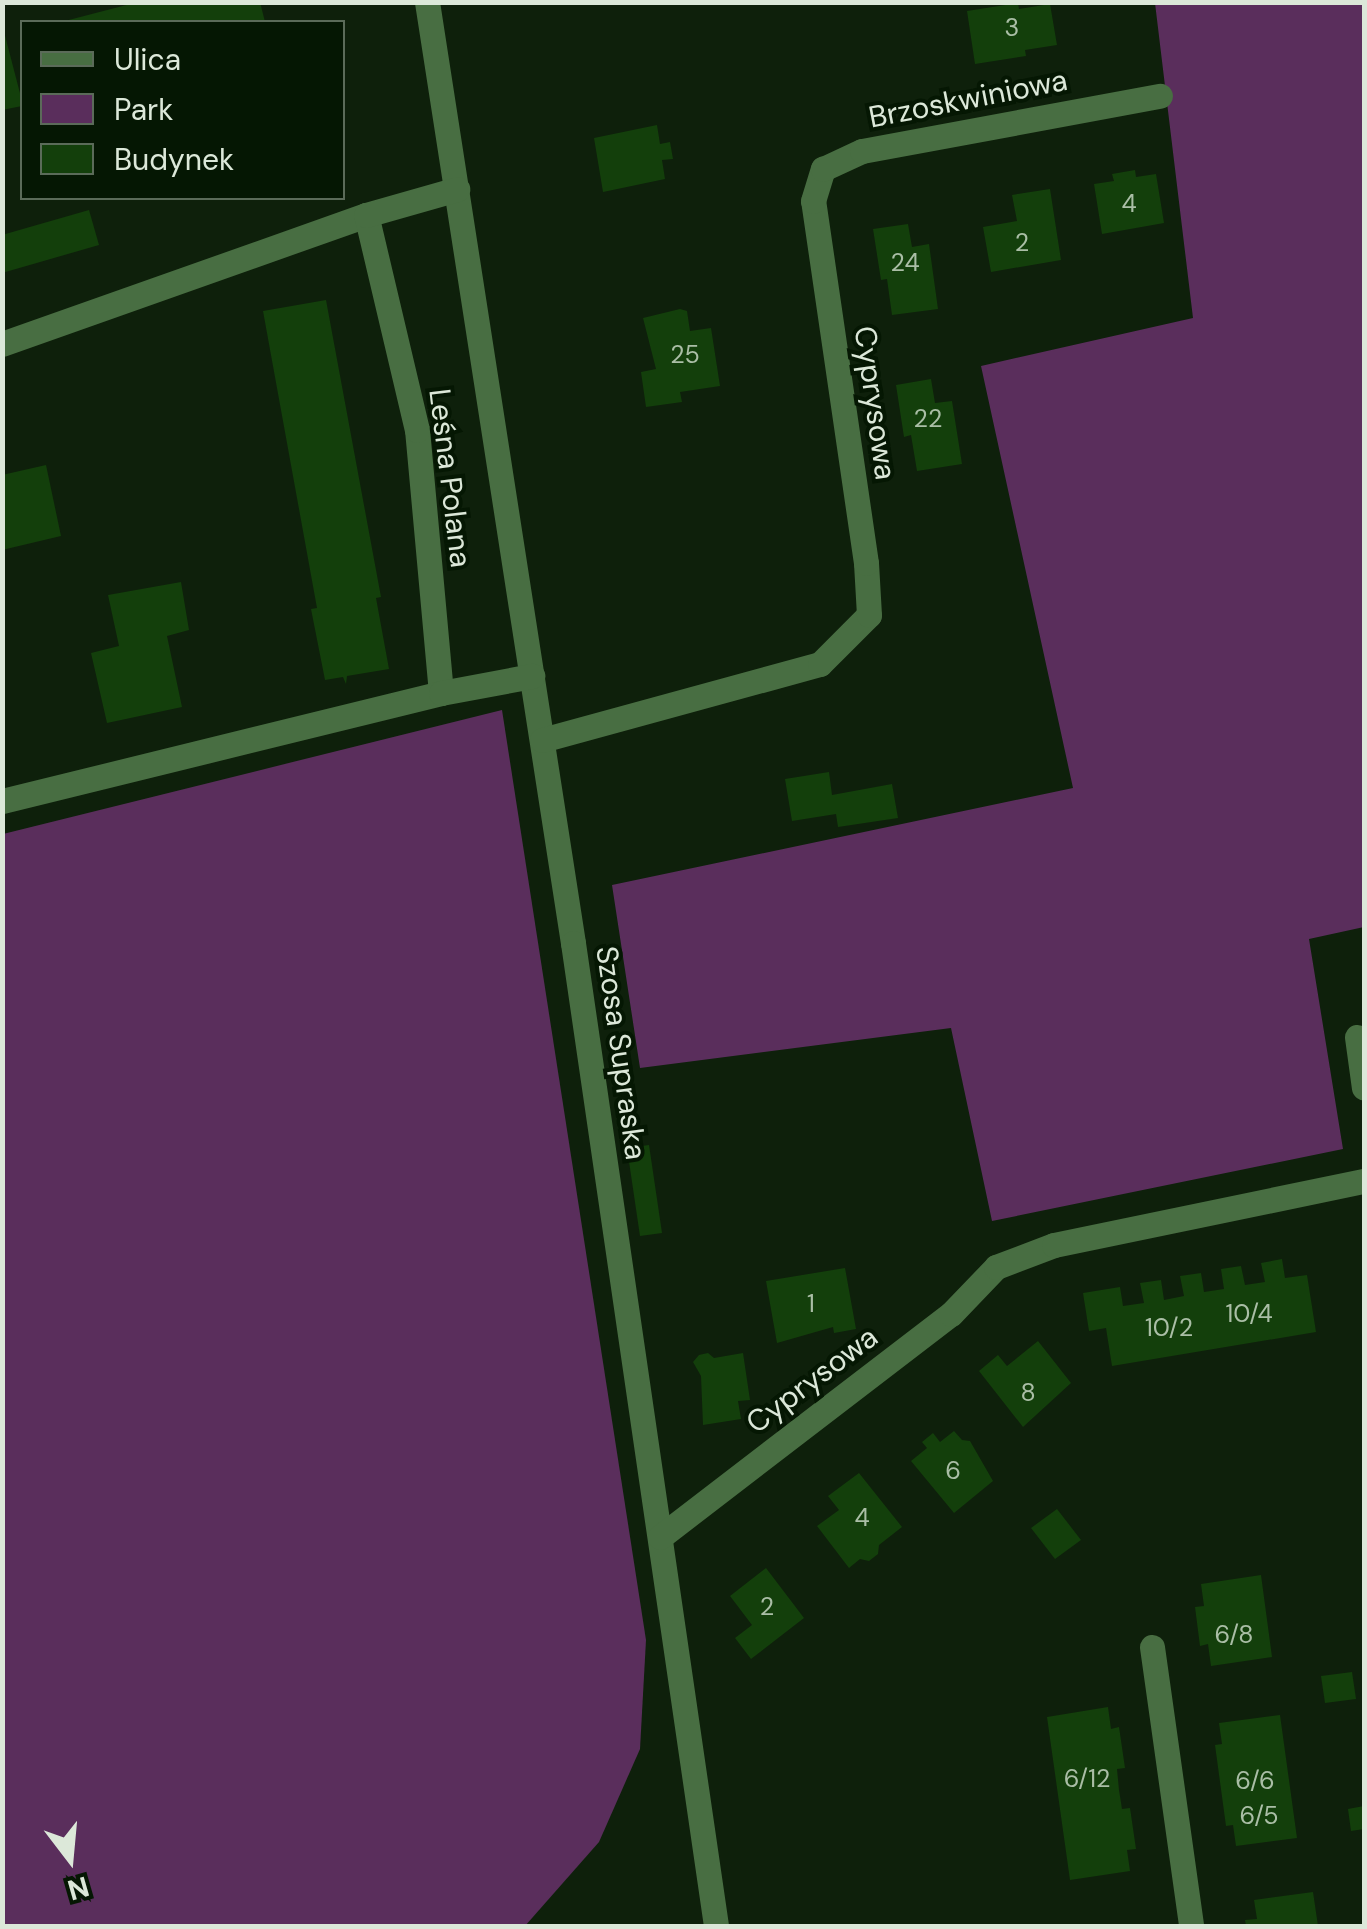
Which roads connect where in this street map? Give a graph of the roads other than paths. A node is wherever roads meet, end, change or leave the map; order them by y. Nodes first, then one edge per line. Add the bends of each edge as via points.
1 (427, 2) edge
2 (1160, 96) dead end
3 (458, 189) junction
4 (813, 201) joint
5 (366, 215) junction
6 (2, 344) edge
7 (532, 676) junction
8 (441, 693) junction
9 (542, 740) junction
10 (2, 801) edge
11 (1357, 1037) dead end
12 (1364, 1088) edge
13 (1364, 1180) edge
14 (660, 1537) junction
15 (1152, 1647) dead end
16 (716, 1926) edge
17 (1191, 1926) edge

1 - 3 street, Szosa Supraska
2 - 4 street, Brzoskwiniowa via 862,151 824,169
3 - 5 street
3 - 7 street, Szosa Supraska
4 - 9 street, Cyprysowa via 869,615 820,664
5 - 6 street
5 - 8 street, Leśna Polana via 417,430
7 - 8 street
7 - 9 street, Szosa Supraska
8 - 10 street
9 - 14 street, Szosa Supraska
11 - 12 street
13 - 14 street, Cyprysowa via 1054,1245 996,1267 951,1314
14 - 16 street, Szosa Supraska
15 - 17 street

